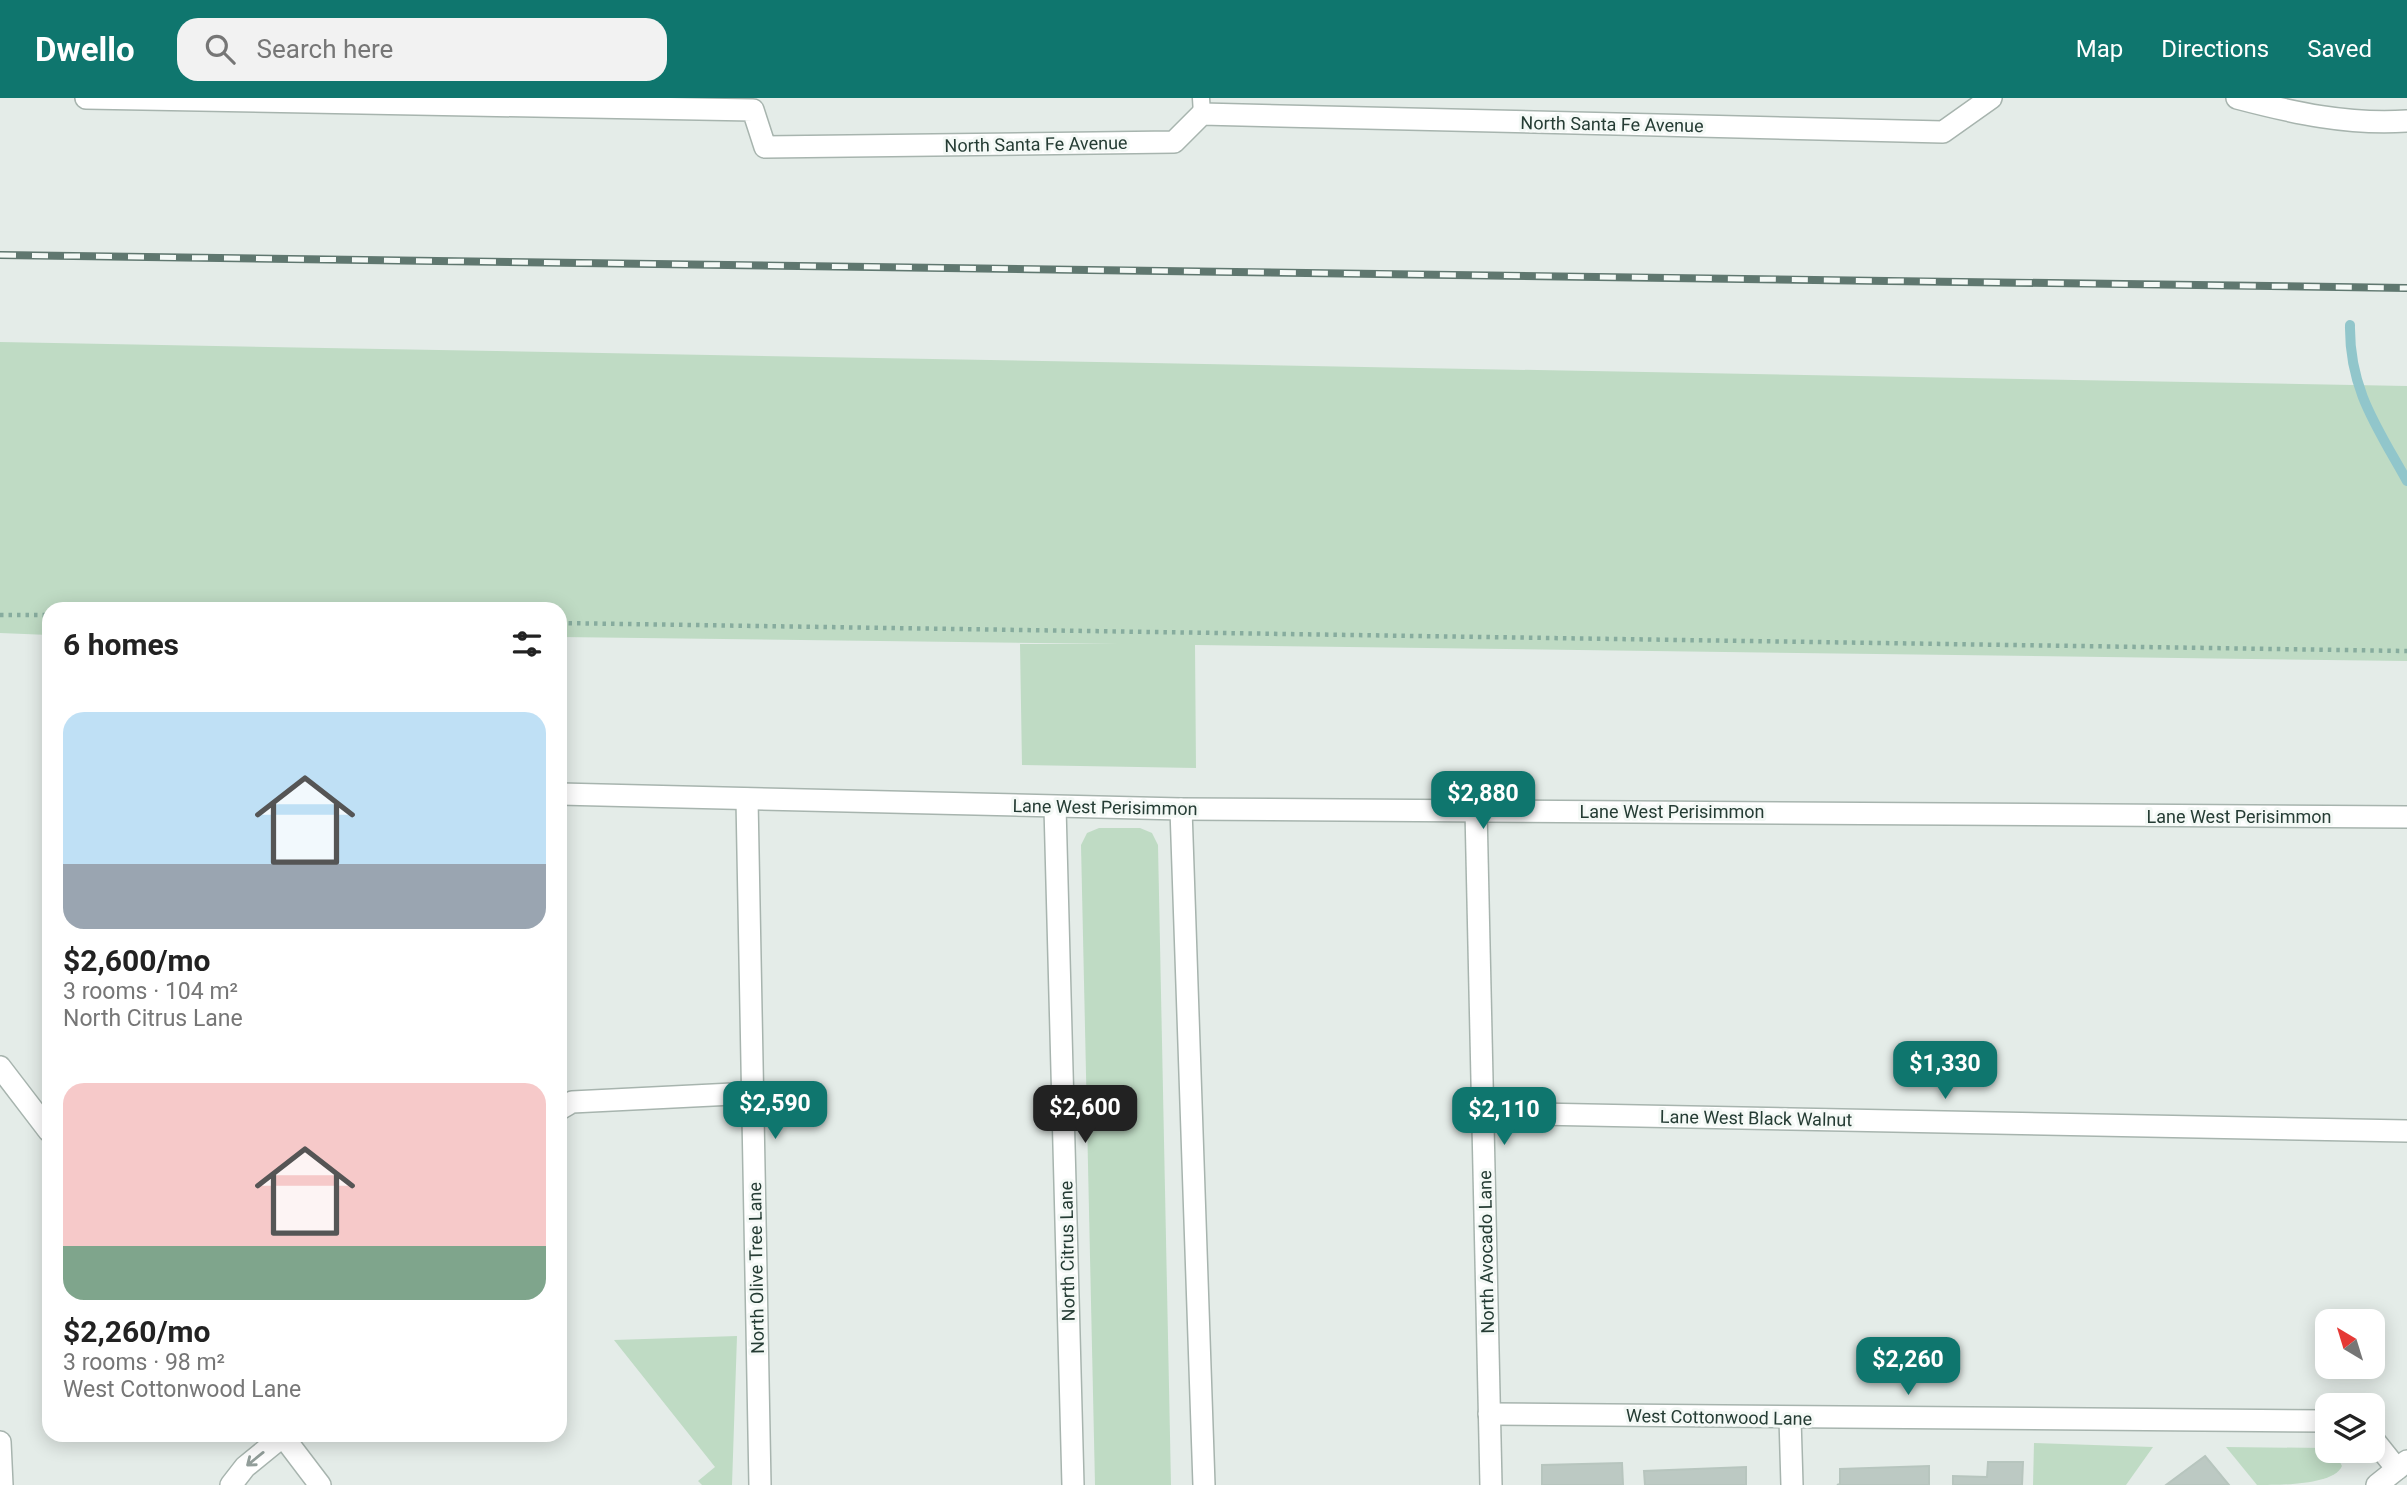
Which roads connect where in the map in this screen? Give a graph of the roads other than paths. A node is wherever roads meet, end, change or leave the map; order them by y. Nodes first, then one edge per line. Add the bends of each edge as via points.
1 (86, 98) edge
2 (1991, 98) edge
3 (2237, 98) edge
4 (753, 104) edge
5 (1201, 106) edge
6 (2407, 121) edge
7 (567, 794) edge
8 (747, 799) junction
9 (1055, 807) junction
10 (1181, 809) junction
11 (1476, 810) junction
12 (2407, 817) edge
13 (0, 1067) edge
14 (753, 1093) junction
15 (567, 1105) edge
16 (1483, 1113) junction
17 (42, 1122) edge
18 (2407, 1131) edge
19 (1489, 1414) junction
20 (1790, 1418) junction
21 (2315, 1421) edge
22 (0, 1442) edge
23 (275, 1442) edge
24 (286, 1442) edge
25 (2385, 1450) edge
26 (2402, 1465) edge
27 (318, 1484) edge
28 (2, 1485) edge
29 (231, 1485) edge
30 (760, 1485) edge
31 (1073, 1485) edge
32 (1203, 1485) edge
33 (1491, 1485) edge
34 (1792, 1485) edge
35 (2377, 1485) edge

1 - 4 street, North Santa Fe Avenue
2 - 5 street, North Santa Fe Avenue via 1943,132
3 - 6 street via 2296,114 2372,123
4 - 5 street, North Santa Fe Avenue via 765,147 1174,142
7 - 8 street, Lane West Perisimmon
8 - 9 street, Lane West Perisimmon
8 - 14 street, North Olive Tree Lane
9 - 10 street, Lane West Perisimmon
9 - 31 street, North Citrus Lane
10 - 11 street, Lane West Perisimmon
10 - 32 street
11 - 12 street, Lane West Perisimmon
11 - 16 street, North Avocado Lane
13 - 17 street
14 - 15 street
14 - 30 street, North Olive Tree Lane
16 - 18 street, Lane West Black Walnut
16 - 19 street, North Avocado Lane
19 - 20 street, West Cottonwood Lane
19 - 33 street, North Avocado Lane
20 - 21 street, West Cottonwood Lane
20 - 34 street
22 - 28 street
23 -> 29 street
24 - 27 street
25 - 26 street
26 - 35 street

